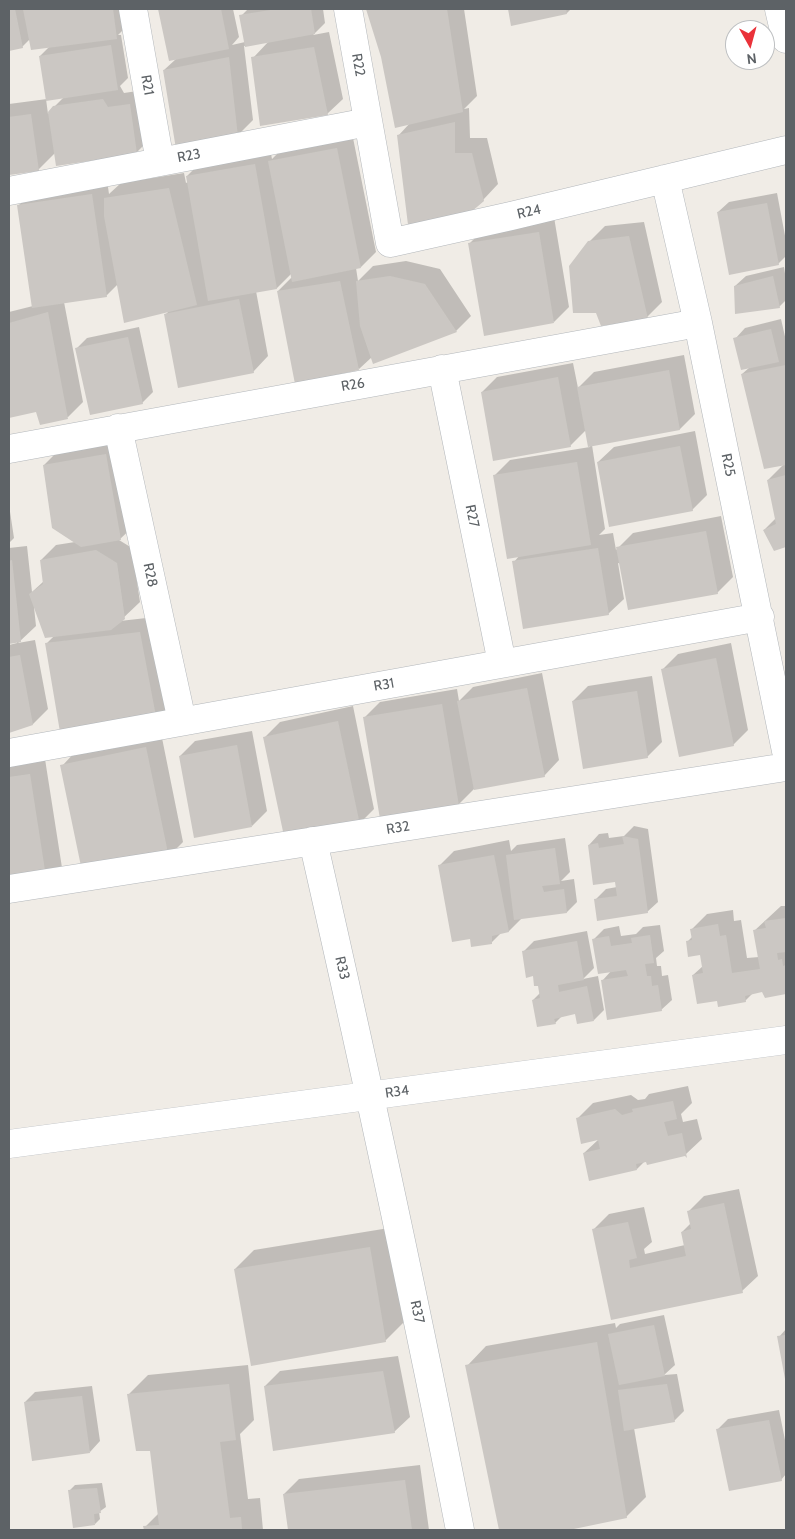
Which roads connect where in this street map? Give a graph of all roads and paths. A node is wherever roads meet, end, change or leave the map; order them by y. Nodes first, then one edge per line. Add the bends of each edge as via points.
1 (133, 9) edge
2 (348, 9) edge
3 (779, 9) edge
4 (786, 39) edge
5 (368, 122) junction
6 (786, 150) edge
7 (160, 162) junction
8 (665, 179) junction
9 (9, 191) edge
10 (698, 323) junction
11 (442, 369) junction
12 (118, 428) junction
13 (9, 448) edge
14 (760, 617) junction
15 (502, 664) junction
16 (182, 721) junction
17 (786, 751) edge
18 (9, 753) edge
19 (786, 767) edge
20 (313, 841) junction
21 (9, 889) edge
22 (786, 1040) edge
23 (370, 1095) junction
24 (9, 1144) edge
25 (460, 1530) edge

1 - 7 street, R21
2 - 5 street, R22
3 - 4 street
5 - 7 street, R23
5 - 8 street, R24 via 390,242
6 - 8 street, R24
7 - 9 street, R23
8 - 10 street, R25
10 - 11 street, R26
10 - 14 street, R25
11 - 12 street, R26
11 - 15 street, R27
12 - 13 street, R26
12 - 16 street, R28
14 - 15 street, R31
14 - 17 street, R25
15 - 16 street, R31
16 - 18 street, R31
19 - 20 street, R32
20 - 21 street, R32
20 - 23 street, R33
22 - 23 street, R34
23 - 24 street, R34
23 - 25 street, R37

